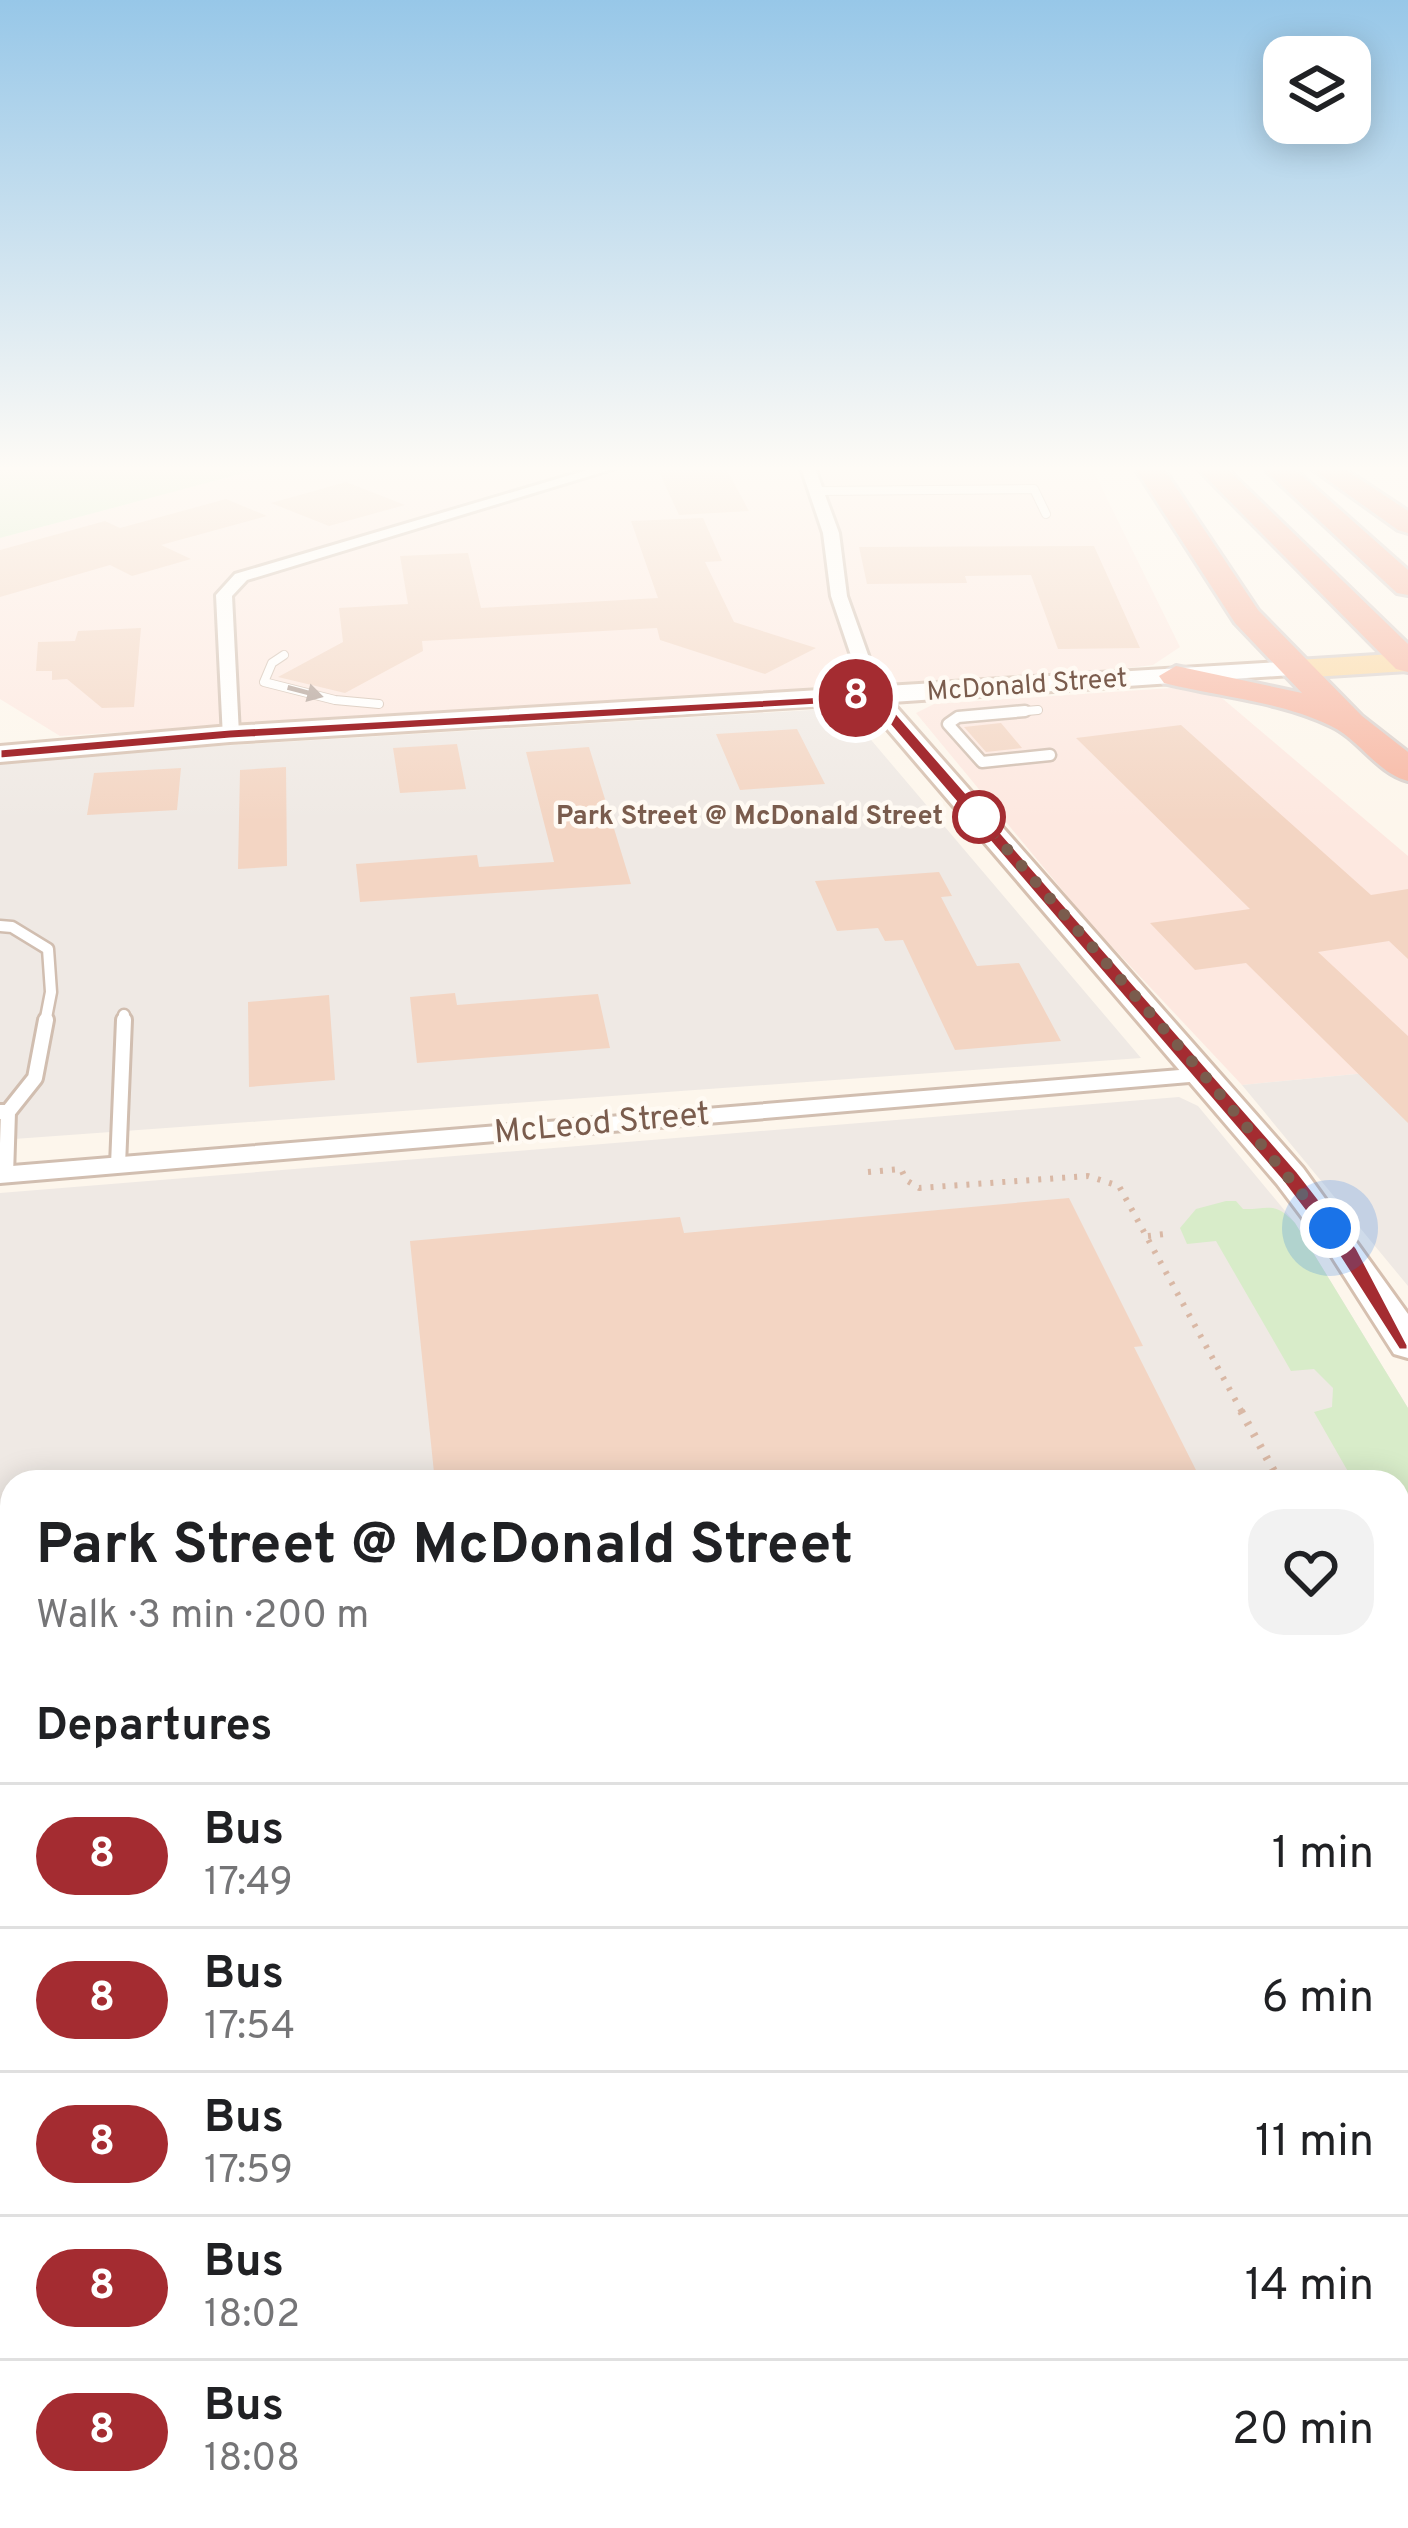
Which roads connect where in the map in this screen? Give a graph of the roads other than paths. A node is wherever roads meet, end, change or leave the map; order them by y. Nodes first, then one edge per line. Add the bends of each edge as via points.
1 (233, 586) edge
2 (837, 586) edge
3 (1226, 586) edge
4 (1330, 586) edge
5 (1246, 616) junction
6 (1397, 652) edge
7 (284, 655) dead end
8 (1297, 669) junction
9 (1176, 676) junction
10 (874, 697) junction
11 (379, 704) dead end
12 (1038, 710) dead end
13 (1350, 723) junction
14 (230, 734) junction
15 (0, 754) edge
16 (1050, 754) dead end
17 (1408, 770) edge
18 (0, 926) edge
19 (124, 1015) dead end
20 (1204, 1075) junction
21 (4, 1112) edge
22 (118, 1165) junction
23 (3, 1175) edge
24 (1408, 1345) edge

1 - 14 street via 224,595
2 - 10 street
3 - 5 highway
4 - 6 highway
5 - 8 highway
5 - 9 highway via 1235,648
6 - 8 main road, McDonald Street
7 -> 11 lane via 264,682
8 - 9 main road, McDonald Street
8 - 13 highway
9 - 10 main road, McDonald Street
9 - 13 highway via 1275,694
10 - 14 main road, McDonald Street
10 - 20 main road
12 - 16 lane via 948,724 982,762
13 - 17 highway
14 - 15 main road, McDonald Street
18 - 21 lane via 48,950 51,992 35,1078
19 - 22 lane
20 - 22 street, McLeod Street
20 - 24 main road via 1349,1253
21 - 23 lane
22 - 23 street, McLeod Street

